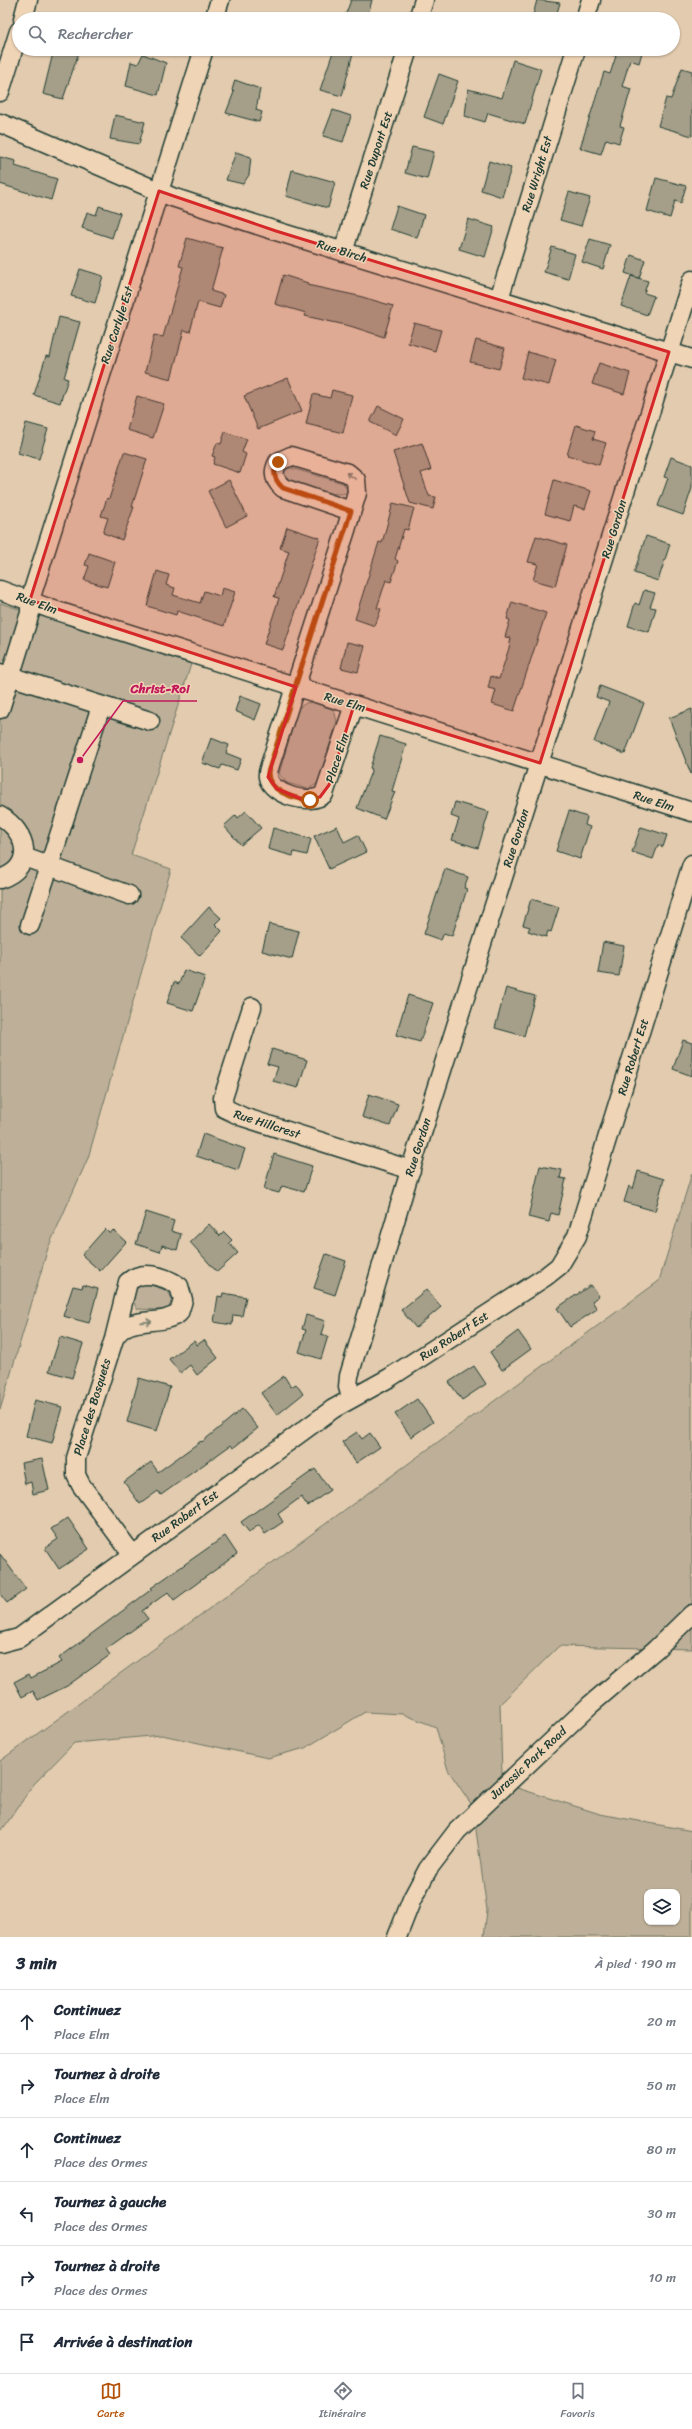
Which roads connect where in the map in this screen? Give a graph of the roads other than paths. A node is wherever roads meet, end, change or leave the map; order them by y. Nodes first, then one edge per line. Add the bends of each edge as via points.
1 (28, 0) edge
2 (220, 0) edge
3 (424, 0) edge
4 (591, 0) edge
5 (25, 12) edge
6 (216, 12) edge
7 (420, 12) edge
8 (587, 12) edge
9 (12, 53) edge
10 (202, 56) edge
11 (406, 56) edge
12 (574, 56) edge
13 (0, 92) edge
14 (0, 123) edge
15 (159, 191) junction
16 (343, 252) junction
17 (692, 280) edge
18 (499, 299) junction
19 (669, 352) junction
20 (692, 359) edge
21 (351, 511) dead end
22 (0, 590) edge
23 (30, 600) junction
24 (5, 674) edge
25 (296, 687) junction
26 (354, 705) junction
27 (101, 706) junction
28 (0, 709) edge
29 (150, 721) dead end
30 (540, 763) junction
31 (692, 812) edge
32 (0, 816) edge
33 (24, 856) junction
34 (692, 864) edge
35 (49, 866) junction
36 (0, 879) edge
37 (129, 895) dead end
38 (30, 925) dead end
39 (252, 1007) dead end
40 (411, 1170) junction
41 (114, 1339) dead end
42 (352, 1397) junction
43 (132, 1554) junction
44 (692, 1614) edge
45 (0, 1643) edge
46 (397, 1937) edge

1 - 5 street
2 - 6 street
3 - 7 street
4 - 8 street
9 - 13 street
10 - 15 street, Rue Carlyle Est
11 - 16 street, Rue Dupont Est
12 - 18 street, Rue Wright Est
14 - 15 street, Rue Birch
15 - 16 street, Rue Birch
15 - 23 street, Rue Carlyle Est
16 - 18 street, Rue Birch
17 - 19 street, Rue Gordon
18 - 19 street, Rue Birch
19 - 20 street, Rue Birch
19 - 30 street, Rue Gordon
21 - 25 street
22 - 23 street, Rue Elm
23 - 24 street, Rue Carlyle Est via 30,613
23 - 25 street, Rue Elm
24 - 27 street
24 - 28 street, Rue Carlyle Est
25 - 26 street, Rue Elm
25 - 26 street, Place Elm via 268,777 277,789 304,800 315,800 327,789
26 - 30 street, Rue Elm
27 - 29 street
27 - 35 street
30 - 31 street, Rue Elm
30 - 40 street, Rue Gordon
32 - 33 street via 15,827 21,836
33 - 35 street
33 - 36 street via 9,876
34 - 42 street, Rue Robert Est via 577,1236 568,1253 559,1266 534,1285 389,1378
35 - 37 street
35 - 38 street
39 - 40 street, Rue Hillcrest via 223,1098 224,1108 243,1117
40 - 42 street, Rue Gordon via 349,1376 348,1387
41 - 43 street, Place des Bosquets via 78,1448 75,1466 81,1485
42 - 43 street, Rue Robert Est
43 - 45 street, Rue Robert Est via 19,1638
44 - 46 street, Jurassic Park Road via 656,1649 590,1705 457,1831 421,1881

